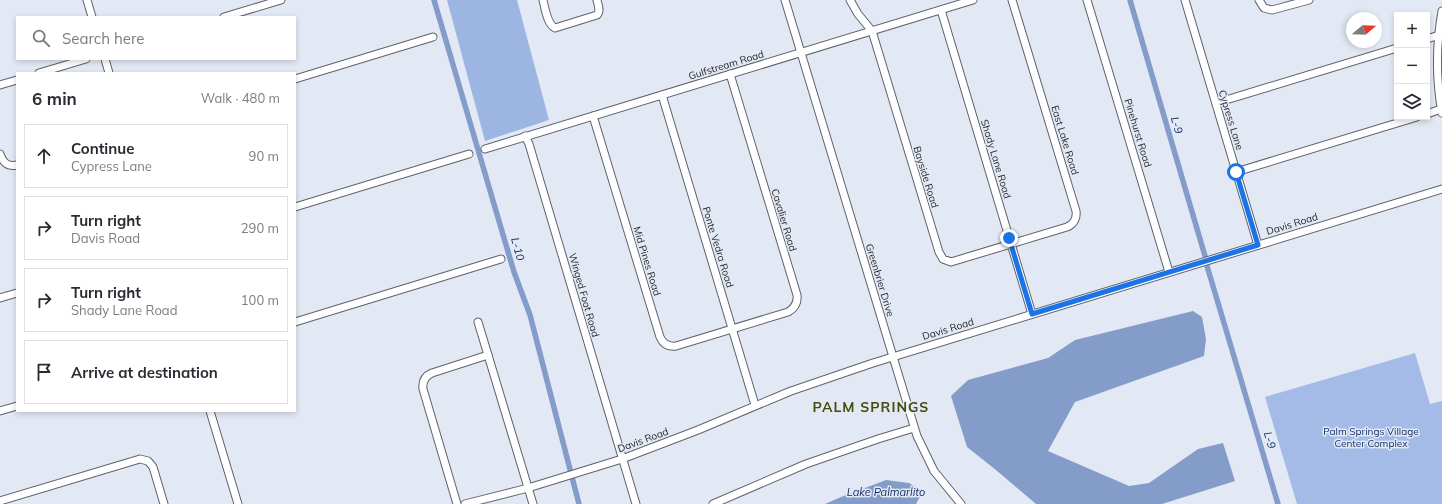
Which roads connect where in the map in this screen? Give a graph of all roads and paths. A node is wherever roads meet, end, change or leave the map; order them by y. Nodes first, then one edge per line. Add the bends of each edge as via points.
1 (87, 0) edge
2 (281, 0) edge
3 (543, 0) edge
4 (597, 0) edge
5 (785, 0) edge
6 (850, 0) edge
7 (973, 0) edge
8 (1012, 0) edge
9 (1087, 0) edge
10 (1185, 0) edge
11 (1259, 0) edge
12 (1309, 0) edge
13 (955, 3) edge
14 (941, 10) junction
15 (1442, 11) edge
16 (92, 16) edge
17 (227, 16) edge
18 (872, 31) junction
19 (1439, 35) junction
20 (433, 37) dead end
21 (1430, 38) edge
22 (1394, 49) edge
23 (801, 52) junction
24 (83, 60) edge
25 (105, 60) edge
26 (43, 72) edge
27 (109, 72) edge
28 (730, 74) junction
29 (296, 79) edge
30 (16, 80) edge
31 (0, 85) edge
32 (662, 95) junction
33 (1216, 103) junction
34 (1442, 111) edge
35 (1430, 113) edge
36 (593, 116) junction
37 (1406, 120) edge
38 (525, 136) junction
39 (485, 149) dead end
40 (0, 154) edge
41 (469, 154) dead end
42 (16, 165) edge
43 (1236, 172) junction
44 (1442, 189) edge
45 (296, 207) edge
46 (1011, 244) junction
47 (1258, 245) junction
48 (500, 259) dead end
49 (1169, 272) junction
50 (16, 292) edge
51 (0, 297) edge
52 (1032, 314) junction
53 (296, 322) edge
54 (478, 322) dead end
55 (732, 329) junction
56 (488, 355) junction
57 (892, 357) junction
58 (755, 405) junction
59 (16, 406) edge
60 (0, 411) edge
61 (210, 412) edge
62 (914, 428) junction
63 (622, 459) junction
64 (528, 488) junction
65 (0, 501) edge
66 (164, 504) edge
67 (238, 504) edge
68 (457, 504) edge
69 (465, 504) edge
70 (533, 504) edge
71 (636, 504) edge
72 (713, 504) edge
73 (961, 504) edge

1 - 16 street
2 - 17 street
3 - 4 street via 549,22 555,28 599,14
5 - 23 street, Greenbrier Drive
6 - 18 street
7 - 13 street, Gulfstream Road
8 - 46 street, East Lake Road via 1076,215 1074,222 1067,227
9 - 49 street, Pinehurst Road
10 - 33 street, Cypress Lane
11 - 12 street via 1264,8 1272,10
13 - 14 street, Gulfstream Road
14 - 18 street, Gulfstream Road
14 - 46 street, Shady Lane Road
15 - 19 street
18 - 23 street, Gulfstream Road
18 - 46 street, Bayside Road via 940,256 947,261 955,261
19 - 21 street
19 - 34 street via 1438,70
20 - 29 street
22 - 33 street
23 - 28 street, Gulfstream Road
23 - 57 street, Greenbrier Drive
24 - 26 street
25 - 27 street
28 - 32 street, Gulfstream Road
28 - 55 street, Cavalier Road via 797,299 795,307 788,312
30 - 31 street
32 - 36 street, Gulfstream Road
32 - 55 street, Ponte Vedra Road
33 - 43 street, Cypress Lane
34 - 35 street
36 - 38 street, Gulfstream Road
36 - 55 street, Mid Pines Road via 661,341 668,346 676,346
37 - 43 street
38 - 39 street, Gulfstream Road
38 - 63 street, Winged Foot Road
40 - 42 street via 3,162
41 - 45 street
43 - 47 street, Cypress Lane
44 - 47 street, Davis Road
46 - 52 street, Shady Lane Road
47 - 49 street, Davis Road
48 - 53 street
49 - 52 street, Davis Road
50 - 51 street
52 - 57 street, Davis Road
54 - 56 street
55 - 58 street, Ponte Vedra Road
56 - 64 street
56 - 68 street via 428,374 423,381 423,389
57 - 58 street, Davis Road
57 - 62 street, Greenbrier Drive
58 - 63 street, Davis Road
59 - 60 street
61 - 67 street
62 - 72 street via 820,459
62 - 73 street, Greenbrier Drive via 934,471
63 - 64 street, Davis Road
63 - 71 street, Winged Foot Road
64 - 69 street, Davis Road
64 - 70 street
65 - 66 street via 140,459 148,461 153,467

